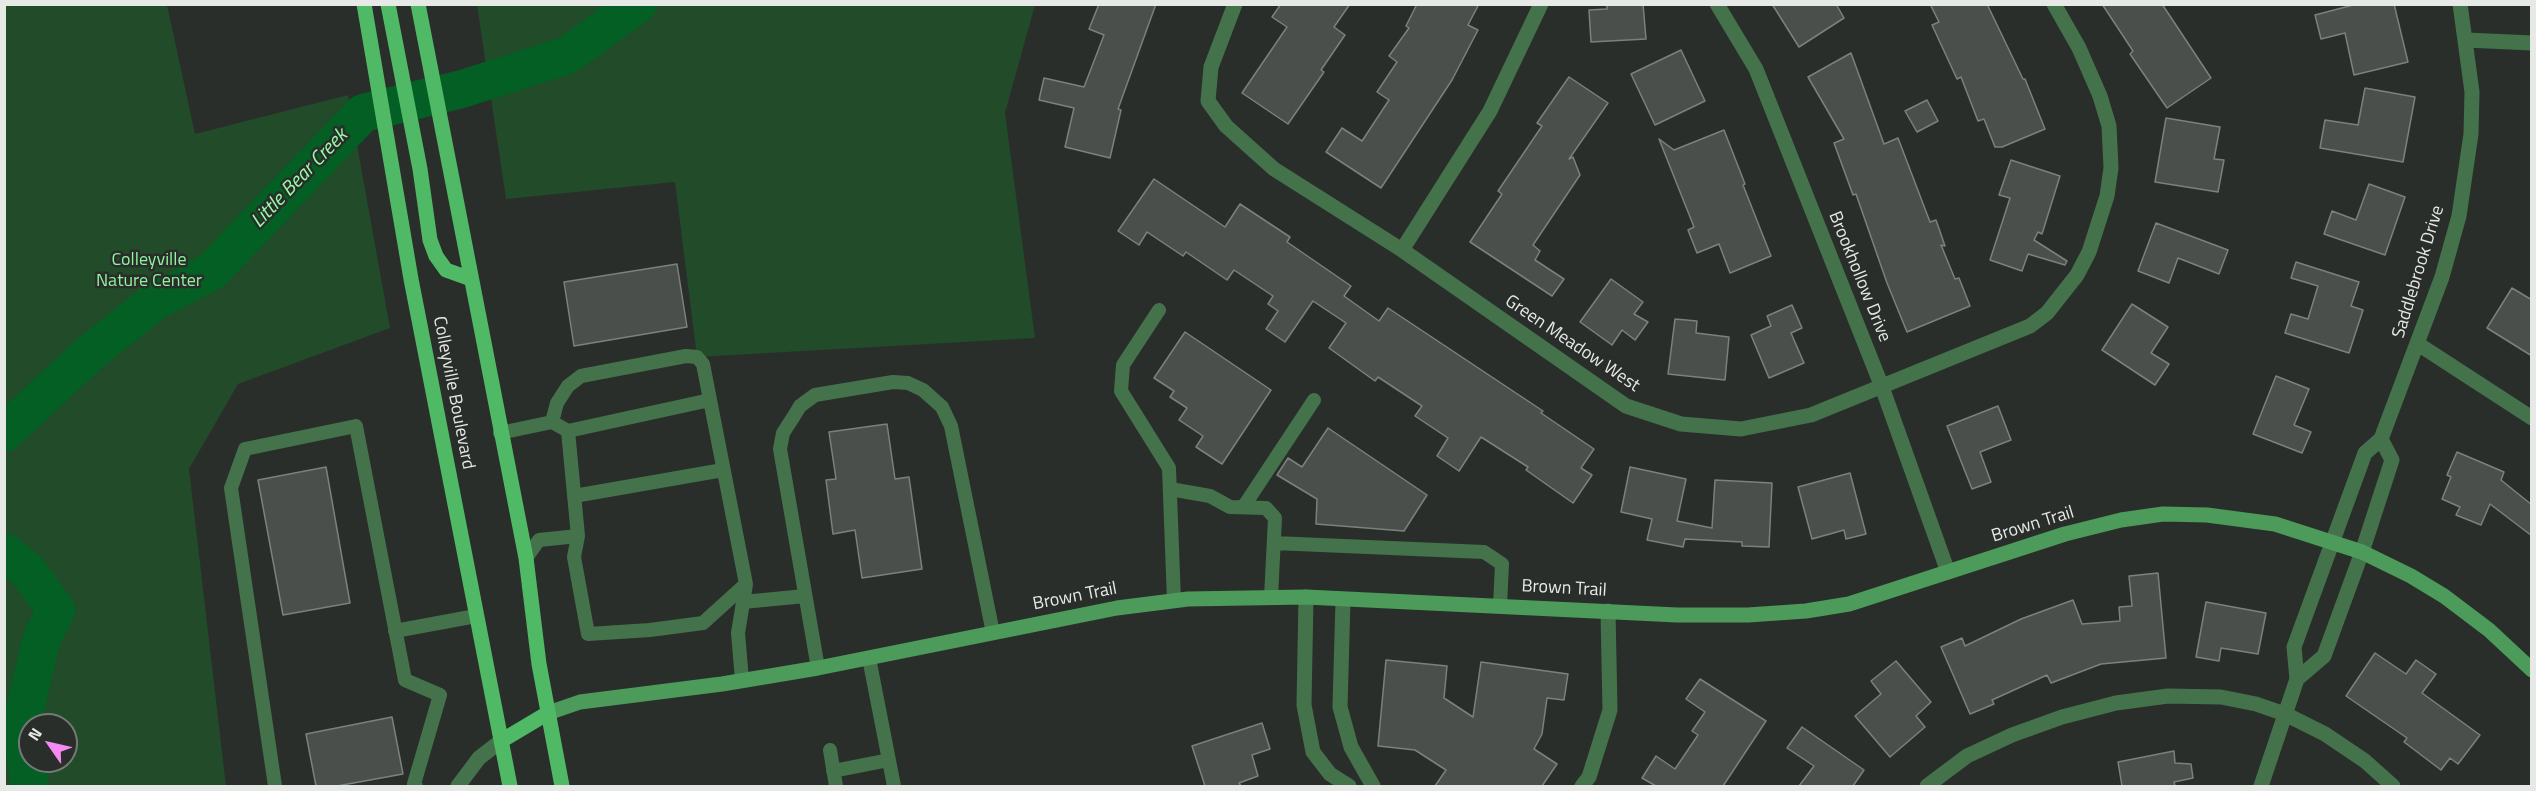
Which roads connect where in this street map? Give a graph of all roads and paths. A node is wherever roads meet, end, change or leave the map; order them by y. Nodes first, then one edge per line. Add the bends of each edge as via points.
1 (364, 4) edge
2 (388, 4) edge
3 (418, 4) edge
4 (1235, 4) edge
5 (1542, 4) edge
6 (1717, 4) edge
7 (2054, 4) edge
8 (2460, 4) edge
9 (2466, 40) junction
10 (2532, 43) edge
11 (1402, 250) junction
12 (471, 279) junction
13 (1159, 310) dead end
14 (2418, 344) junction
15 (1882, 387) junction
16 (710, 400) junction
17 (1314, 400) dead end
18 (2532, 418) edge
19 (552, 422) junction
20 (568, 431) junction
21 (500, 433) junction
22 (2381, 439) junction
23 (723, 470) junction
24 (1170, 489) junction
25 (574, 496) junction
26 (1244, 506) junction
27 (578, 536) junction
28 (2331, 540) junction
29 (1274, 543) junction
30 (2362, 552) junction
31 (526, 558) junction
32 (1948, 572) junction
33 (746, 584) junction
34 (805, 596) junction
35 (1271, 597) junction
36 (1306, 597) junction
37 (1343, 600) junction
38 (1174, 601) junction
39 (743, 602) junction
40 (1500, 606) junction
41 (1608, 611) junction
42 (476, 616) junction
43 (395, 631) junction
44 (993, 633) junction
45 (869, 658) junction
46 (818, 668) junction
47 (2532, 670) edge
48 (2297, 679) junction
49 (742, 680) junction
50 (548, 713) junction
51 (2285, 714) junction
52 (501, 741) junction
53 (830, 750) dead end
54 (889, 760) junction
55 (833, 771) junction
56 (275, 786) edge
57 (412, 786) edge
58 (458, 786) edge
59 (510, 786) edge
60 (562, 786) edge
61 (836, 786) edge
62 (894, 786) edge
63 (1349, 786) edge
64 (1373, 786) edge
65 (1582, 786) edge
66 (1927, 786) edge
67 (2261, 786) edge
68 (2393, 786) edge

1 - 42 main road, Colleyville Boulevard
2 - 12 main road via 430,240 446,270
3 - 12 main road
4 - 11 street, Green Meadow West via 1211,67 1208,102 1226,126 1274,169
5 - 11 street via 1490,111
6 - 15 street, Brookhollow Drive via 1756,69
7 - 15 street, Green Meadow West via 2079,48 2109,126 2111,168 2107,196 2089,252 2047,313 2030,326
8 - 9 street, Saddlebrook Drive
9 - 10 street
9 - 14 street, Saddlebrook Drive via 2472,92 2471,134 2459,216
11 - 15 street, Green Meadow West via 1626,406 1681,424 1741,429 1811,415
12 - 21 main road
13 - 24 lane via 1123,365 1122,391 1169,468
14 - 18 street
14 - 22 street, Saddlebrook Drive
15 - 32 street, Brookhollow Drive
16 - 19 lane via 703,364 697,357 686,357 581,376 568,386 557,403
16 - 20 lane
16 - 23 lane
17 - 26 lane
19 - 20 lane
19 - 21 lane
20 - 25 lane
21 - 31 main road
22 - 28 street, Saddlebrook Drive via 2365,453
22 - 30 street via 2392,460
23 - 25 lane
23 - 33 lane
24 - 26 lane via 1210,496 1230,507
24 - 38 lane
25 - 27 lane
26 - 29 lane via 1266,508 1275,518
27 - 31 lane via 538,540
27 - 33 lane via 574,557 588,634 703,623
28 - 30 street, Brown Trail
28 - 32 street, Brown Trail via 2275,524 2163,514 2065,534
28 - 48 street, Saddlebrook Drive via 2294,647
29 - 35 lane
29 - 40 lane via 1484,552 1502,564
30 - 47 street, Brown Trail via 2444,596
30 - 48 street via 2324,656
31 - 50 main road
32 - 41 street, Brown Trail via 1849,604 1806,611 1748,615
33 - 39 lane
34 - 39 lane
34 - 44 lane via 780,449 783,433 801,406 815,395 908,383 933,397 951,426
34 - 46 lane
35 - 36 street, Brown Trail
35 - 38 street, Brown Trail
36 - 37 street, Brown Trail
36 - 63 street via 1304,705 1313,752 1330,774
37 - 40 street, Brown Trail
37 - 64 street via 1340,707 1351,747
38 - 44 street, Brown Trail via 1117,608
39 - 49 lane via 738,633
40 - 41 street, Brown Trail
41 - 65 street via 1610,710 1589,777
42 - 43 lane
42 - 52 main road, Colleyville Boulevard
43 - 56 lane via 356,426 245,449 231,488
43 - 57 lane via 405,680 440,695
44 - 45 street, Brown Trail
45 - 46 street, Brown Trail
45 - 54 lane
46 - 49 street, Brown Trail
48 - 51 street
49 - 50 street, Brown Trail via 588,700
50 - 52 main road
50 - 60 main road
51 - 66 street via 2221,697 2168,696 2115,703 2012,735 1967,756
51 - 67 street
51 - 68 street via 2325,734
52 - 58 street via 479,758
52 - 59 main road, Colleyville Boulevard
53 - 55 lane
54 - 55 lane
54 - 62 lane
55 - 61 lane

